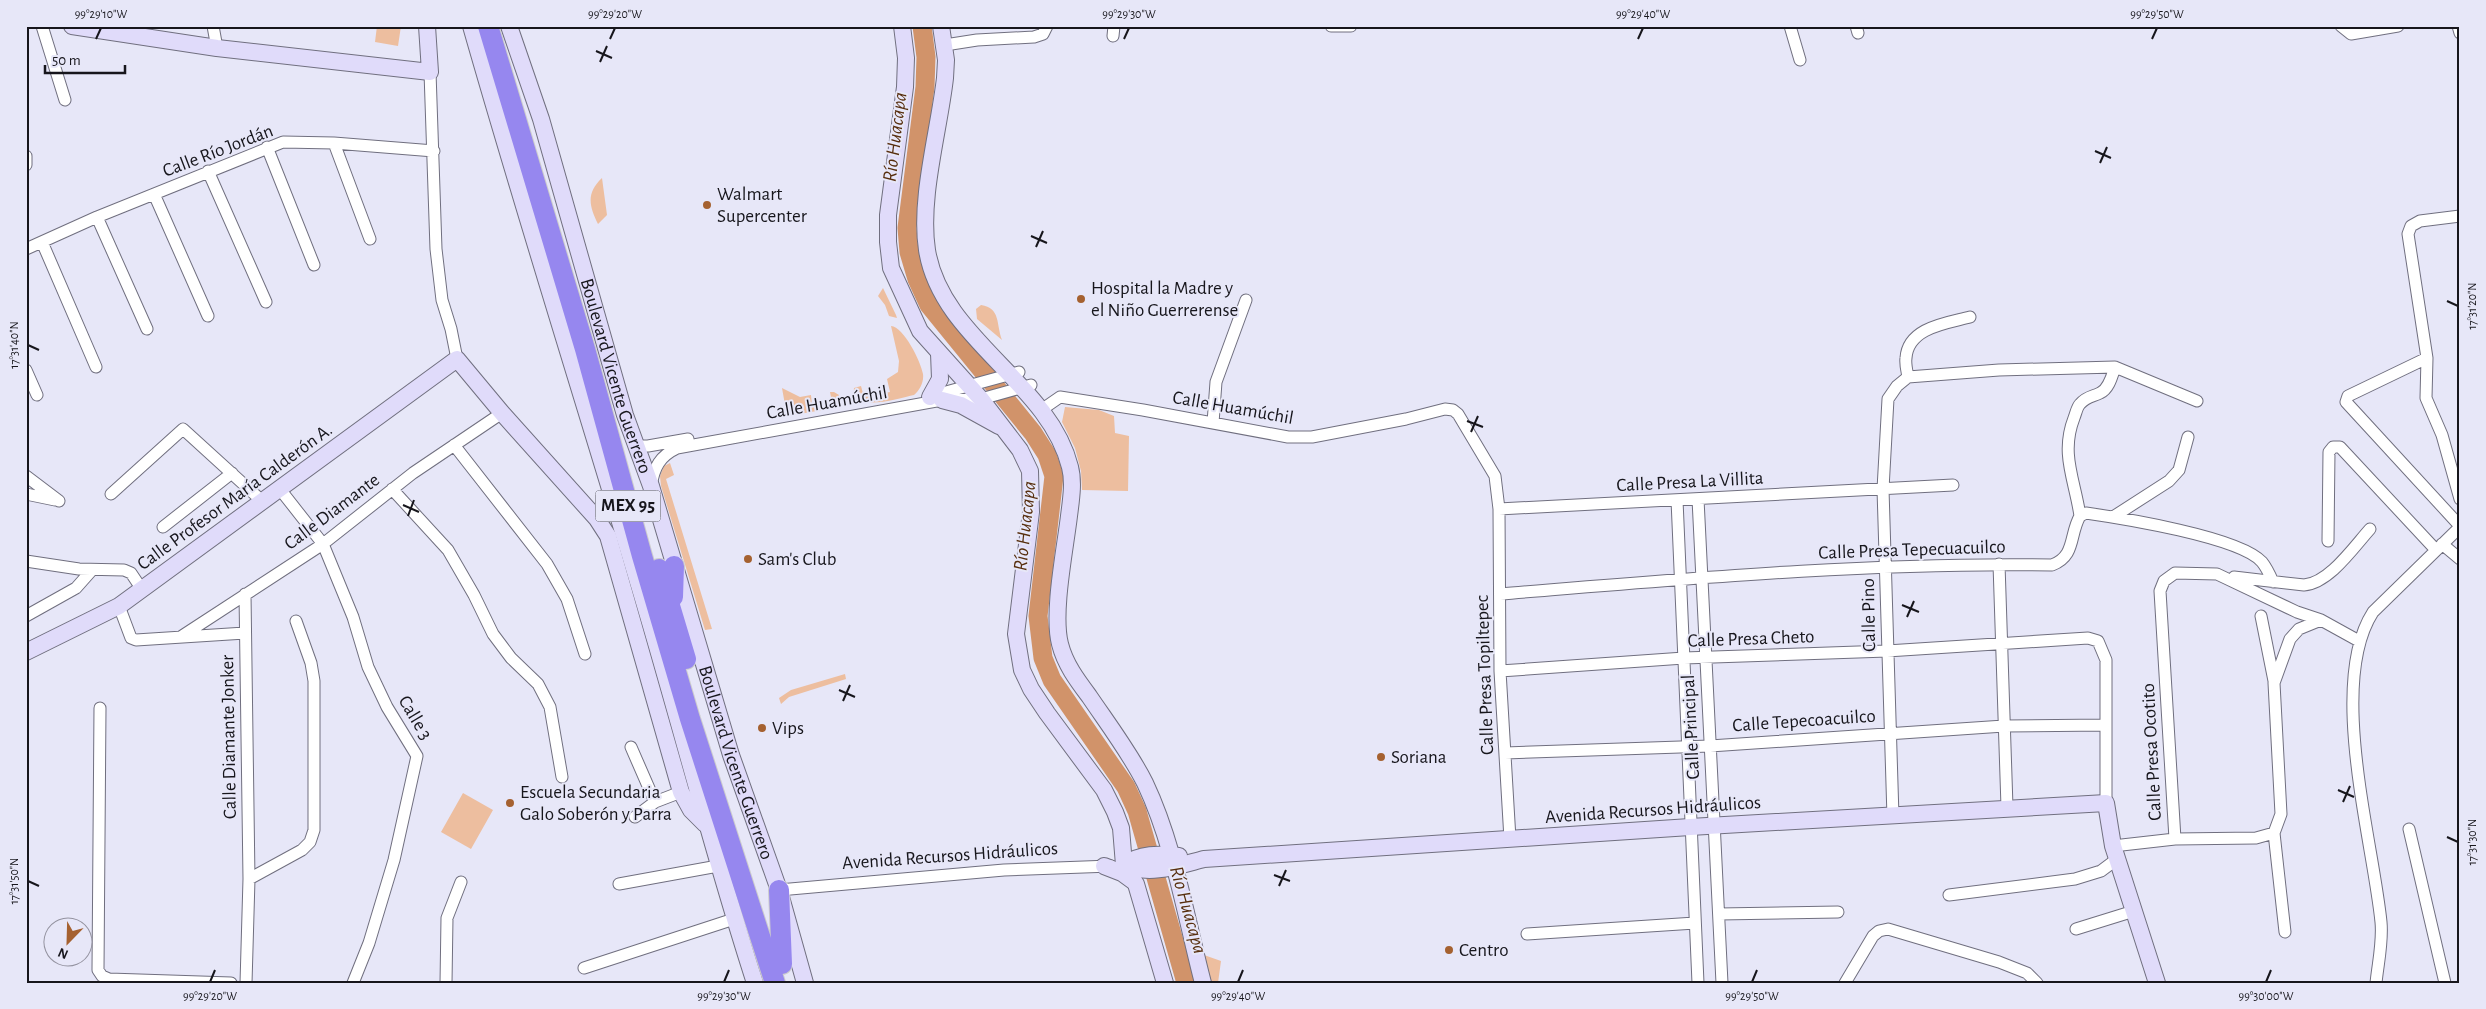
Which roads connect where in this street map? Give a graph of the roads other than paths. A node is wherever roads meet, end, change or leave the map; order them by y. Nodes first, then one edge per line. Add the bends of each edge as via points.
1 (42, 26) edge
2 (72, 26) edge
3 (213, 26) edge
4 (427, 26) edge
5 (471, 26) edge
6 (509, 26) edge
7 (902, 26) edge
8 (942, 26) edge
9 (1047, 26) edge
10 (1331, 26) edge
11 (1351, 26) edge
12 (1790, 26) edge
13 (2398, 26) edge
14 (2458, 26) edge
15 (491, 28) edge
16 (2344, 29) edge
17 (133, 30) edge
18 (2460, 33) edge
19 (945, 45) junction
20 (217, 48) junction
21 (1800, 60) dead end
22 (430, 72) junction
23 (65, 100) dead end
24 (334, 143) junction
25 (267, 147) junction
26 (434, 151) junction
27 (26, 156) edge
28 (26, 165) edge
29 (208, 171) junction
30 (154, 194) junction
31 (2460, 216) edge
32 (97, 217) junction
33 (370, 239) dead end
34 (42, 242) junction
35 (26, 249) edge
36 (314, 264) dead end
37 (1246, 300) dead end
38 (266, 302) dead end
39 (208, 316) dead end
40 (1970, 317) dead end
41 (147, 329) dead end
42 (940, 353) junction
43 (2427, 358) junction
44 (457, 359) junction
45 (96, 367) dead end
46 (2115, 367) junction
47 (26, 370) edge
48 (1014, 373) junction
49 (1908, 377) junction
50 (1026, 387) junction
51 (976, 393) junction
52 (37, 396) dead end
53 (936, 398) junction
54 (2197, 401) dead end
55 (1046, 406) junction
56 (1445, 409) joint
57 (502, 412) junction
58 (1213, 423) junction
59 (1005, 430) junction
60 (2188, 437) dead end
61 (454, 445) junction
62 (638, 446) junction
63 (1070, 467) junction
64 (232, 473) junction
65 (26, 476) edge
66 (1954, 485) dead end
67 (651, 486) junction
68 (279, 488) junction
69 (392, 489) junction
70 (1883, 489) junction
71 (26, 494) edge
72 (111, 494) dead end
73 (1698, 499) junction
74 (2460, 499) edge
75 (261, 500) junction
76 (1677, 500) junction
77 (1498, 509) junction
78 (2080, 516) junction
79 (2113, 517) junction
80 (163, 527) dead end
81 (2460, 527) edge
82 (2370, 529) dead end
83 (2328, 541) dead end
84 (323, 544) junction
85 (2439, 547) junction
86 (2460, 559) edge
87 (26, 561) edge
88 (1999, 564) junction
89 (674, 566) junction
90 (1886, 567) junction
91 (92, 570) junction
92 (2217, 574) junction
93 (1702, 576) junction
94 (1681, 579) junction
95 (2273, 582) junction
96 (141, 588) junction
97 (245, 594) junction
98 (1500, 594) junction
99 (119, 606) junction
100 (673, 612) junction
101 (26, 616) edge
102 (2261, 616) dead end
103 (296, 620) dead end
104 (2321, 620) junction
105 (245, 633) junction
106 (182, 636) junction
107 (2359, 640) junction
108 (2003, 642) junction
109 (1887, 651) junction
110 (26, 652) edge
111 (585, 654) dead end
112 (1684, 658) junction
113 (1705, 658) junction
114 (1500, 671) junction
115 (2274, 683) junction
116 (100, 708) dead end
117 (2105, 725) junction
118 (2004, 726) junction
119 (1890, 732) junction
120 (1688, 746) junction
121 (1710, 746) junction
122 (631, 747) dead end
123 (1505, 753) junction
124 (562, 778) dead end
125 (681, 792) junction
126 (655, 802) junction
127 (2106, 802) junction
128 (2007, 807) junction
129 (636, 817) dead end
130 (1893, 817) junction
131 (705, 824) junction
132 (1714, 826) junction
133 (1690, 827) junction
134 (2409, 828) dead end
135 (2274, 833) junction
136 (1510, 839) junction
137 (2175, 839) junction
138 (2115, 853) junction
139 (1169, 857) junction
140 (1204, 859) junction
141 (718, 866) junction
142 (1104, 866) junction
143 (1133, 869) junction
144 (249, 879) junction
145 (461, 882) dead end
146 (619, 884) dead end
147 (779, 890) junction
148 (1949, 894) dead end
149 (1182, 902) junction
150 (2134, 911) junction
151 (1838, 912) dead end
152 (1719, 914) junction
153 (734, 919) junction
154 (1695, 923) junction
155 (2076, 929) dead end
156 (2285, 932) dead end
157 (1527, 934) dead end
158 (584, 968) dead end
159 (778, 978) edge
160 (231, 983) edge
161 (246, 983) edge
162 (353, 983) edge
163 (446, 983) edge
164 (755, 983) edge
165 (805, 983) edge
166 (1166, 983) edge
167 (1203, 983) edge
168 (1698, 983) edge
169 (1722, 983) edge
170 (1846, 983) edge
171 (2037, 983) edge
172 (2158, 983) edge
173 (2376, 983) edge
174 (2446, 983) edge

1 - 23 street
2 - 17 main road
3 - 20 street
4 - 22 main road
5 - 131 main road, Boulevard Vicente Guerrero via 496,118 593,428
6 - 62 main road, Boulevard Vicente Guerrero via 541,119 625,415
7 - 42 main road via 905,87 888,215 890,259 906,306 920,331
8 - 19 main road
9 - 19 street via 1043,34 1034,36
10 - 11 street
12 - 21 street
13 - 16 street via 2351,34
14 - 18 street
15 - 100 highway, Boulevard Vicente Guerrero / MEX 95
15 - 159 highway, Boulevard Vicente Guerrero / MEX 95 via 687,709
17 - 20 main road
19 - 48 main road via 942,98 927,201 928,250 940,288 968,328
20 - 22 main road
22 - 26 street
24 - 25 street, Calle Río Jordán via 283,142
24 - 26 street, Calle Río Jordán
24 - 33 street
25 - 29 street, Calle Río Jordán
25 - 36 street
26 - 44 street via 436,249 442,300
27 - 28 street
29 - 30 street, Calle Río Jordán
29 - 38 street
30 - 32 street, Calle Río Jordán
30 - 39 street
31 - 43 street via 2420,221 2411,226 2408,234
32 - 34 street, Calle Río Jordán
32 - 41 street
34 - 35 street, Calle Río Jordán
34 - 45 street
37 - 58 street via 1216,382
40 - 49 street via 1922,331 1906,358
42 - 51 main road
42 - 53 main road
43 - 74 street via 2426,398 2442,435
43 - 81 street via 2348,396 2346,402
44 - 57 main road
44 - 68 main road, Calle Profesor María Calderón A.
46 - 49 street via 1999,370
46 - 54 street
46 - 78 street via 2106,389 2087,396 2078,405 2069,430 2066,450
47 - 52 street
48 - 50 main road
48 - 51 street, Calle Huamúchil
49 - 70 street, Calle Pino via 1888,399
50 - 51 street, Calle Huamúchil
50 - 55 street
50 - 63 main road via 1054,430
51 - 53 street, Calle Huamúchil
51 - 53 street, Calle Huamúchil
51 - 59 main road
53 - 59 main road via 961,406
53 - 62 street, Calle Huamúchil
53 - 67 street, Calle Huamúchil via 677,448 665,454 656,465
55 - 58 street, Calle Huamúchil via 1060,397
55 - 63 street via 1060,429
56 - 58 street, Calle Huamúchil via 1312,437 1288,437
56 - 77 street, Calle Presa Topiltepec via 1458,414 1495,476
57 - 61 street, Calle Diamante
57 - 125 main road via 597,519 608,536
59 - 143 main road via 1030,471 1032,492 1017,619 1022,670 1047,713 1104,790 1121,828
60 - 79 street via 2179,470 2169,481
61 - 69 street, Calle Diamante
61 - 111 street via 547,564 567,599
62 - 67 main road, Boulevard Vicente Guerrero
63 - 139 main road via 1071,502 1058,619 1060,644 1070,670 1143,780
64 - 72 street via 183,429
64 - 75 street
64 - 80 street
65 - 71 street via 59,501
66 - 70 street, Calle Presa La Villita
67 - 89 main road, Boulevard Vicente Guerrero
68 - 75 main road, Calle Profesor María Calderón A.
68 - 84 street, Calle 3
69 - 84 street, Calle Diamante
69 - 124 street via 448,550 493,634 511,658 538,684 550,707
70 - 73 street, Calle Presa La Villita
70 - 90 street, Calle Pino
73 - 76 street, Calle Presa La Villita
73 - 93 street, Calle Principal
75 - 96 main road, Calle Profesor María Calderón A.
76 - 77 street, Calle Presa La Villita
76 - 94 street, Calle Principal
77 - 98 street, Calle Presa Topiltepec
78 - 79 street
78 - 88 street, Calle Presa Tepecuacuilco via 2068,554 2062,561 2052,565
79 - 95 street via 2135,519 2246,551 2261,561
81 - 85 street
82 - 95 street, Calle Presa Ocotito via 2327,576 2314,585
83 - 85 street via 2328,452 2333,447 2340,447
84 - 97 street, Calle Diamante
84 - 162 street, Calle 3 via 368,667 387,707 417,756 394,860 369,943
85 - 86 street
85 - 107 street via 2372,612
87 - 91 street
88 - 90 street, Calle Presa Tepecuacuilco
88 - 108 street
89 - 100 highway
89 - 147 main road, Boulevard Vicente Guerrero via 731,755
90 - 93 street, Calle Presa Tepecuacuilco
90 - 109 street, Calle Pino
91 - 96 street via 124,570 131,573
91 - 101 street via 76,588
92 - 95 street, Calle Presa Ocotito
92 - 104 street
92 - 137 street, Calle Presa Ocotito via 2175,573 2164,581 2160,591
93 - 94 street, Calle Presa Tepecuacuilco
93 - 113 street, Calle Principal
94 - 98 street, Calle Presa Tepecuacuilco
94 - 112 street, Calle Principal
96 - 99 main road, Calle Profesor María Calderón A.
97 - 105 street, Calle Diamante Jonker
97 - 106 street, Calle Diamante
98 - 114 street, Calle Presa Topiltepec
99 - 106 street via 131,638
99 - 110 main road, Calle Profesor María Calderón A.
100 - 159 highway, Boulevard Vicente Guerrero / MEX 95
102 - 115 street
103 - 144 street via 314,681 314,830 310,842 302,850
104 - 107 street
104 - 115 street via 2298,629 2290,639
105 - 106 street
105 - 144 street, Calle Diamante Jonker
107 - 173 street via 2353,699 2355,737 2382,924
108 - 109 street, Calle Presa Cheto
108 - 117 street, Calle Presa Cheto via 2088,638 2098,641 2105,663
108 - 118 street
109 - 113 street, Calle Presa Cheto
109 - 119 street, Calle Pino
112 - 113 street, Calle Presa Cheto
112 - 114 street, Calle Presa Cheto
112 - 120 street, Calle Principal
113 - 121 street, Calle Principal
114 - 123 street, Calle Presa Topiltepec
115 - 135 street via 2281,814
116 - 160 street via 98,970 109,980
117 - 118 street, Calle Tepecoacuilco
117 - 127 street
118 - 119 street, Calle Tepecoacuilco
118 - 128 street
119 - 121 street, Calle Tepecoacuilco
119 - 130 street, Calle Pino
120 - 121 street, Calle Tepecoacuilco
120 - 123 street, Calle Tepecoacuilco
120 - 133 street, Calle Principal
121 - 132 street, Calle Principal
122 - 126 street
123 - 136 street, Calle Presa Topiltepec
125 - 126 street
125 - 131 main road via 691,810
126 - 129 street
127 - 128 main road, Avenida Recursos Hidráulicos
127 - 138 main road
128 - 130 main road, Avenida Recursos Hidráulicos
130 - 132 main road, Avenida Recursos Hidráulicos
131 - 141 main road, Boulevard Vicente Guerrero
132 - 133 main road, Avenida Recursos Hidráulicos
132 - 152 street, Calle Principal
133 - 136 main road, Avenida Recursos Hidráulicos
133 - 154 street, Calle Principal
134 - 174 street
135 - 137 street via 2256,838
135 - 156 street
136 - 140 main road, Avenida Recursos Hidráulicos
137 - 138 street
138 - 148 street via 2101,871 2075,879
138 - 150 main road
139 - 140 main road, Avenida Recursos Hidráulicos
139 - 140 main road via 1181,850
139 - 143 main road, Avenida Recursos Hidráulicos
139 - 149 main road
140 - 149 main road via 1188,878
141 - 146 street
141 - 153 main road, Boulevard Vicente Guerrero
142 - 143 street, Avenida Recursos Hidráulicos
142 - 143 main road via 1122,873
142 - 147 street, Avenida Recursos Hidráulicos via 1004,870
143 - 166 main road
144 - 161 street, Calle Diamante Jonker
145 - 163 street via 447,918
147 - 159 highway
147 - 165 main road, Boulevard Vicente Guerrero
149 - 167 main road
150 - 155 street
150 - 172 main road
151 - 152 street
152 - 169 street, Calle Principal
153 - 158 street
153 - 164 main road, Boulevard Vicente Guerrero
154 - 157 street
154 - 168 street, Calle Principal
170 - 171 street via 1873,936 1888,929 1999,962 2027,973

